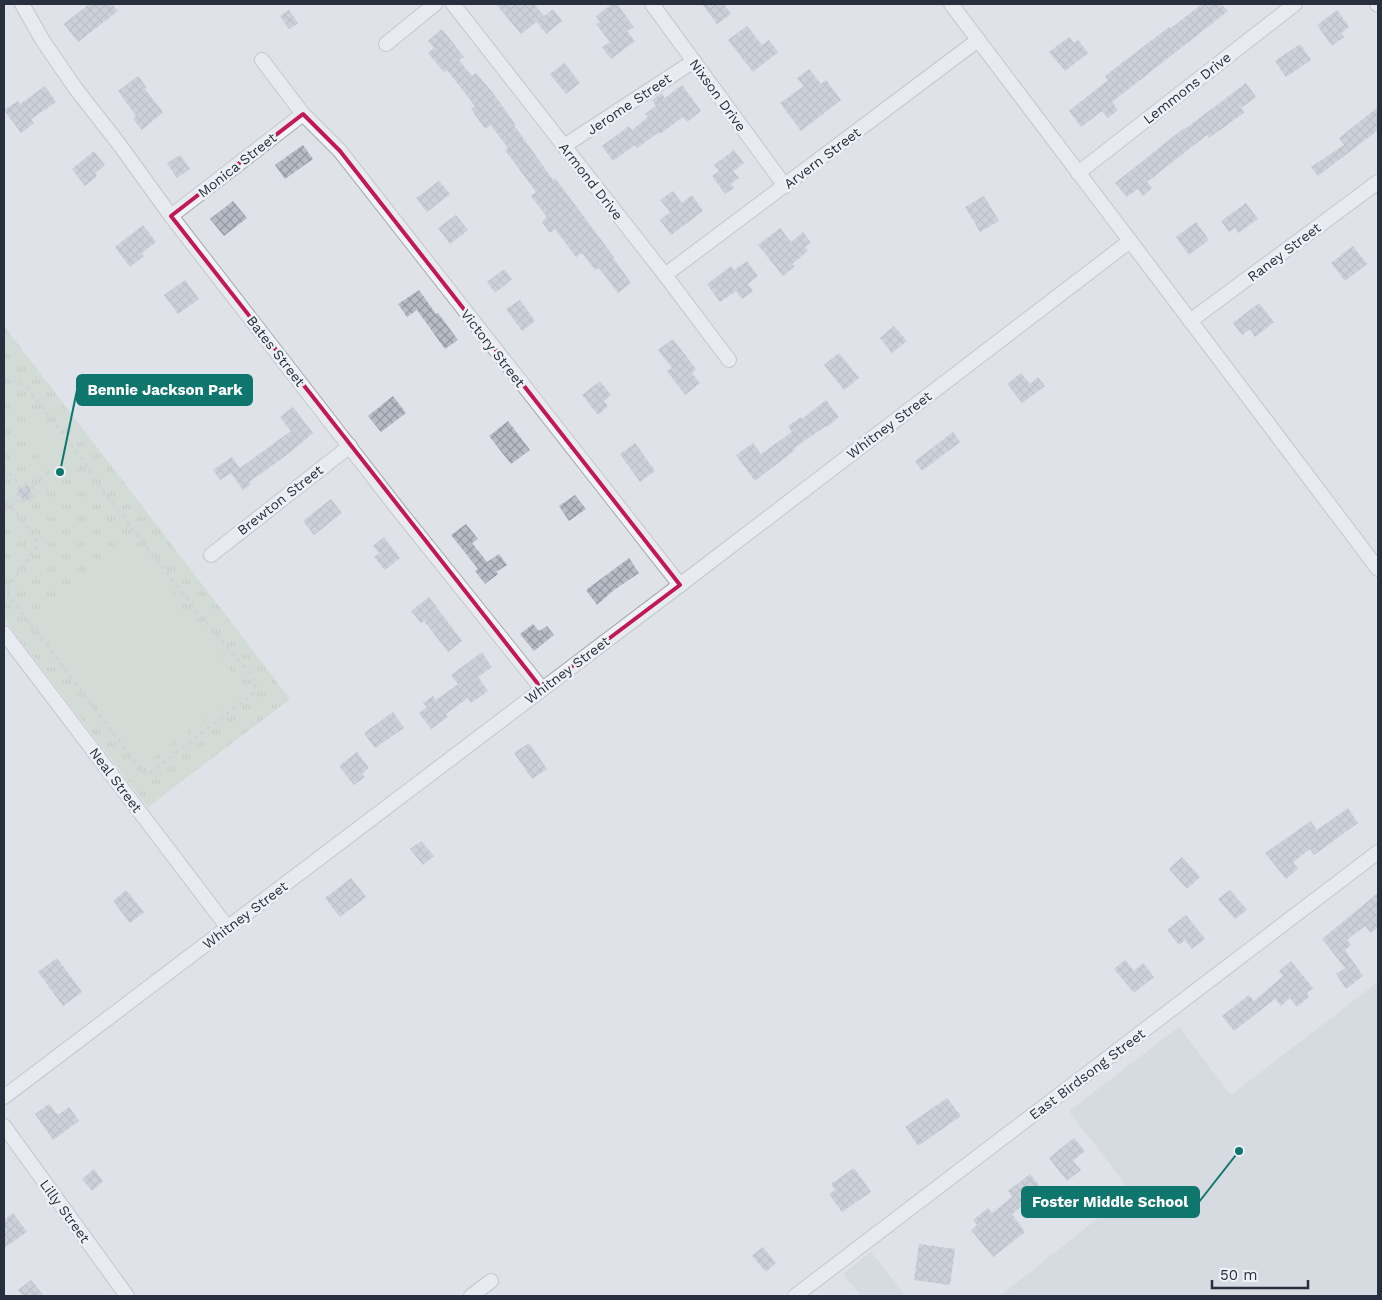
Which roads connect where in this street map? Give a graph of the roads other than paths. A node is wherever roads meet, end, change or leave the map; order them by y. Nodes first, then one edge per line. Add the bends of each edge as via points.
1 (22, 4) edge
2 (435, 4) edge
3 (453, 4) edge
4 (652, 4) edge
5 (951, 4) edge
6 (1296, 4) edge
7 (978, 40) junction
8 (386, 44) dead end
9 (262, 60) dead end
10 (694, 61) junction
11 (303, 114) junction
12 (564, 146) junction
13 (1078, 173) junction
14 (1378, 182) edge
15 (785, 186) junction
16 (171, 216) junction
17 (1130, 241) junction
18 (665, 275) junction
19 (1190, 321) junction
20 (728, 360) dead end
21 (350, 446) junction
22 (211, 555) dead end
23 (1378, 569) edge
24 (680, 585) junction
25 (4, 633) edge
26 (542, 689) junction
27 (1378, 852) edge
28 (228, 928) junction
29 (4, 1097) edge
30 (4, 1126) edge
31 (491, 1281) dead end
32 (127, 1296) edge
33 (471, 1296) edge
34 (795, 1296) edge

1 - 16 street, Bates Street via 76,89
2 - 8 street
3 - 12 street, Armond Drive
4 - 10 street, Nixson Drive
5 - 7 street
6 - 13 street, Lemmons Drive
7 - 13 street
7 - 15 street, Arvern Street
9 - 11 street, Victory Street
10 - 12 street, Jerome Street
10 - 15 street, Nixson Drive
11 - 16 street, Monica Street
11 - 24 street, Victory Street via 340,151
12 - 18 street, Armond Drive
13 - 17 street
14 - 19 street, Raney Street
15 - 18 street, Arvern Street
16 - 21 street, Bates Street
17 - 19 street
17 - 24 street, Whitney Street
18 - 20 street, Armond Drive
19 - 23 street
21 - 22 street, Brewton Street
21 - 26 street, Bates Street
24 - 26 street, Whitney Street
25 - 28 street, Neal Street
26 - 28 street, Whitney Street
27 - 34 street, East Birdsong Street
28 - 29 street, Whitney Street
30 - 32 street, Lilly Street
31 - 33 street

